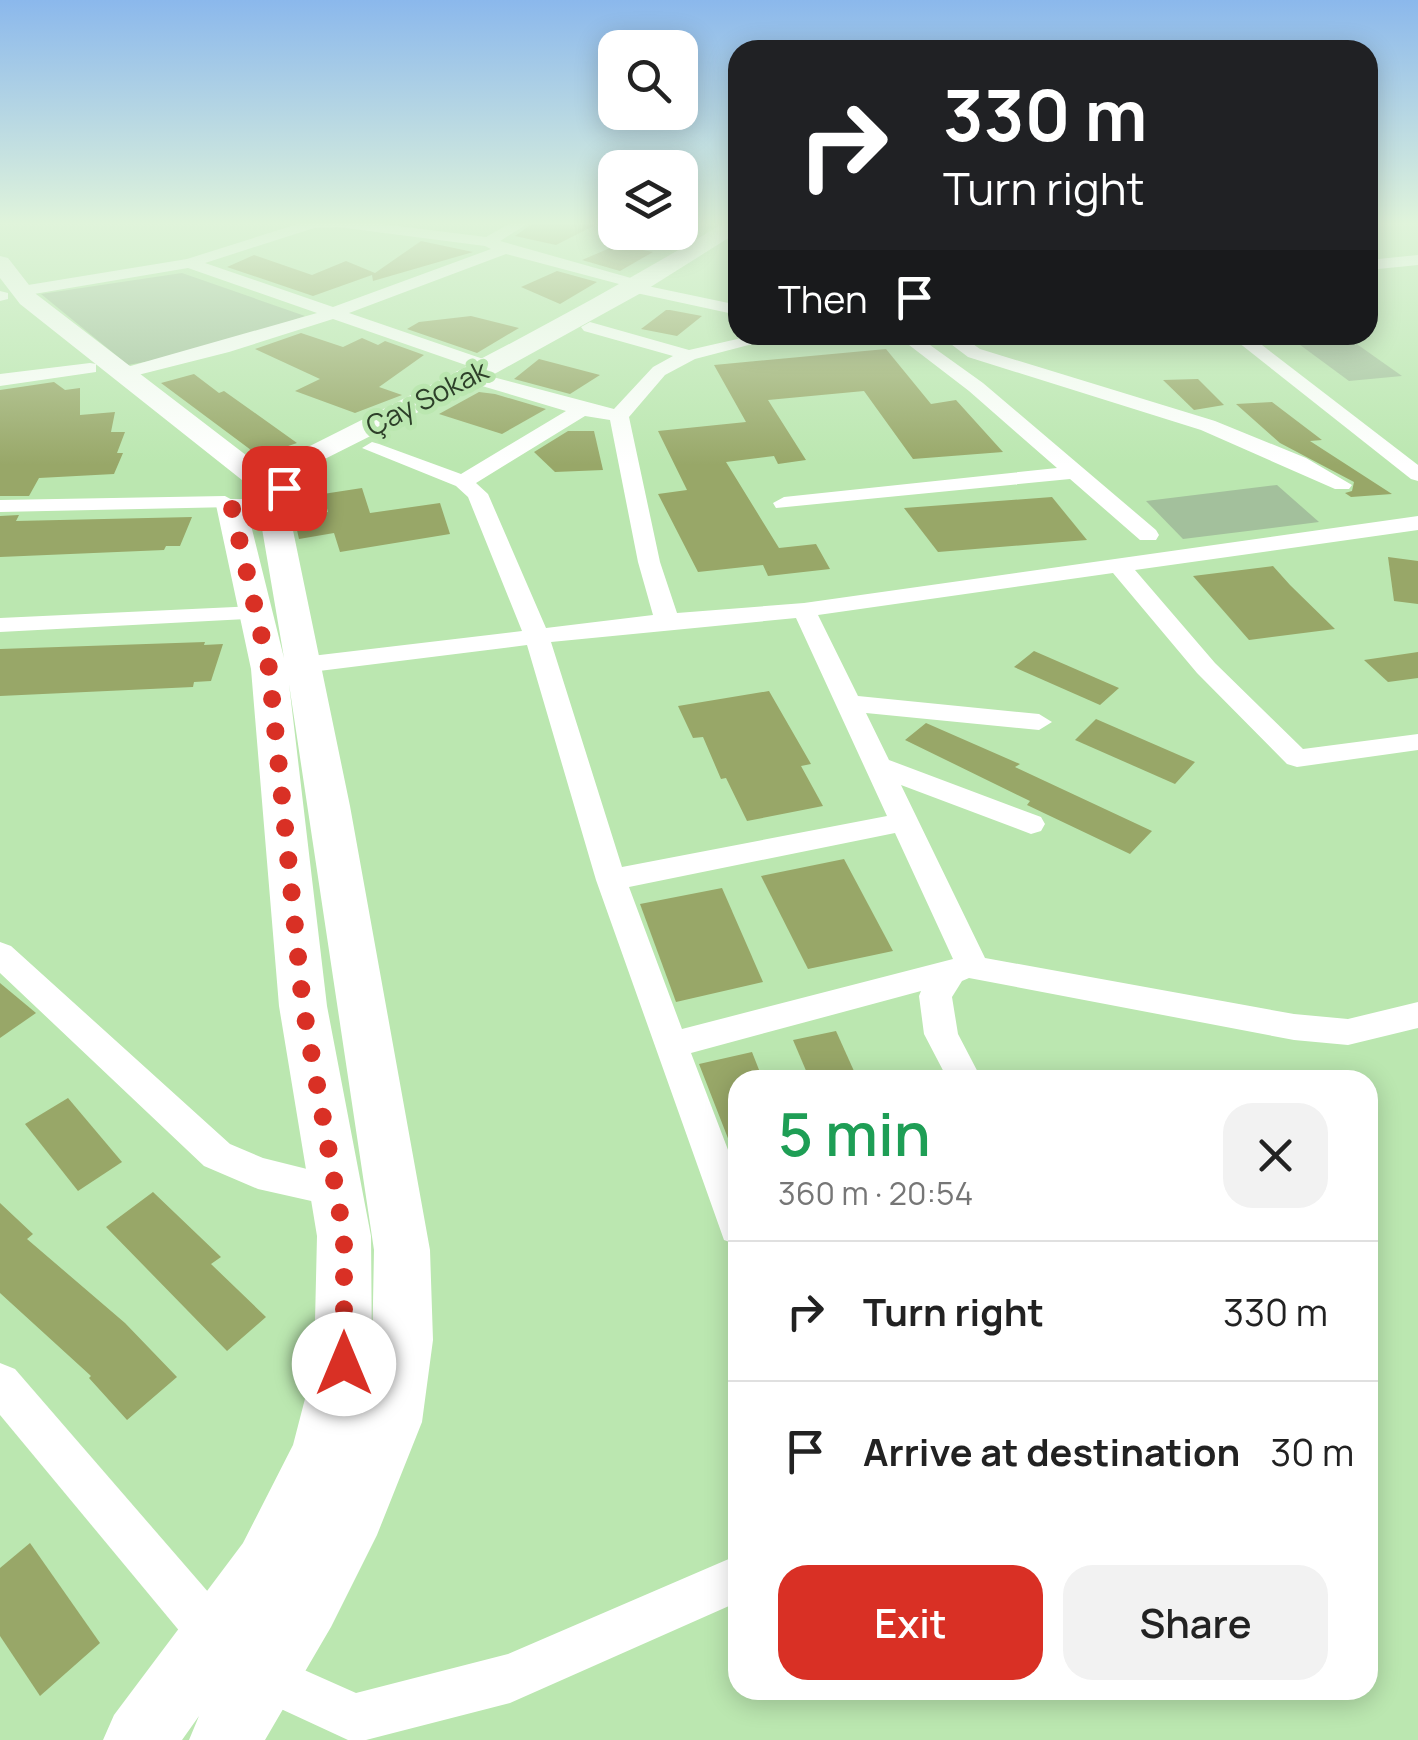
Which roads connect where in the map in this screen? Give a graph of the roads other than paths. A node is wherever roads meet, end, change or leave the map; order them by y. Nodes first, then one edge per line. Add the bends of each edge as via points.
1 (15, 302) edge
2 (19, 302) edge
3 (307, 302) edge
4 (365, 302) edge
5 (621, 302) edge
6 (626, 302) edge
7 (699, 302) edge
8 (728, 303) edge
9 (717, 306) junction
10 (728, 308) edge
11 (340, 313) junction
12 (590, 327) junction
13 (734, 345) edge
14 (919, 345) edge
15 (958, 345) edge
16 (1251, 345) edge
17 (689, 355) junction
18 (90, 368) junction
19 (126, 373) junction
20 (489, 374) junction
21 (0, 380) edge
22 (582, 410) junction
23 (618, 416) junction
24 (372, 448) junction
25 (1075, 472) junction
26 (1418, 475) edge
27 (462, 482) junction
28 (1342, 485) dead end
29 (250, 491) junction
30 (784, 503) dead end
31 (0, 506) edge
32 (1418, 523) edge
33 (1148, 534) dead end
34 (1119, 566) junction
35 (804, 610) junction
36 (257, 613) junction
37 (667, 620) junction
38 (0, 624) edge
39 (537, 637) junction
40 (303, 665) junction
41 (848, 703) junction
42 (1039, 722) dead end
43 (1418, 742) edge
44 (878, 766) junction
45 (904, 822) junction
46 (1032, 824) dead end
47 (610, 880) junction
48 (0, 954) edge
49 (962, 969) junction
50 (1418, 1015) edge
51 (671, 1044) junction
52 (960, 1070) edge
53 (338, 1192) junction
54 (728, 1201) edge
55 (0, 1383) edge
56 (728, 1582) edge
57 (212, 1636) junction
58 (264, 1679) junction
59 (139, 1740) edge
60 (224, 1740) edge

1 - 18 main road
2 - 19 main road
3 - 11 street
4 - 11 street
5 - 20 main road, Çay Sokak
6 - 12 main road, Çay Sokak
7 - 9 street
8 - 9 street
9 - 10 street
11 - 19 street
11 - 20 street
12 - 17 street
12 - 20 main road, Çay Sokak
13 - 17 street
14 - 25 street
15 - 28 street via 1196,420 1287,455
16 - 26 street
17 - 23 street via 659,371
18 - 21 street
18 - 29 main road
19 - 29 main road
20 - 22 street
20 - 24 main road, Çay Sokak
20 - 29 main road, Çay Sokak
22 - 23 street
22 - 27 street
23 - 37 street
24 - 27 street
24 - 29 main road, Çay Sokak
25 - 30 street
25 - 33 street
27 - 39 street via 476,494
29 - 31 street
29 - 36 main road
29 - 40 main road via 274,511
32 - 34 street
34 - 35 street
34 - 43 street via 1206,668 1297,758
35 - 37 street
35 - 41 street
36 - 38 street
36 - 53 main road via 269,668 303,1006
37 - 39 street
39 - 40 street
39 - 47 street
40 - 58 main road via 402,1250 404,1340 392,1422 354,1512
41 - 42 street
41 - 44 street
44 - 45 street
44 - 46 street
45 - 47 street
45 - 49 street
47 - 51 street
48 - 53 street via 216,1154 258,1173
49 - 50 street via 1294,1027 1348,1032
49 - 51 street
49 - 52 street via 935,996 941,1034
51 - 54 street
53 - 57 main road via 344,1364 322,1453 266,1566
55 - 57 street
56 - 58 street via 510,1678 356,1718
57 - 58 street
57 - 59 main road
58 - 60 main road

